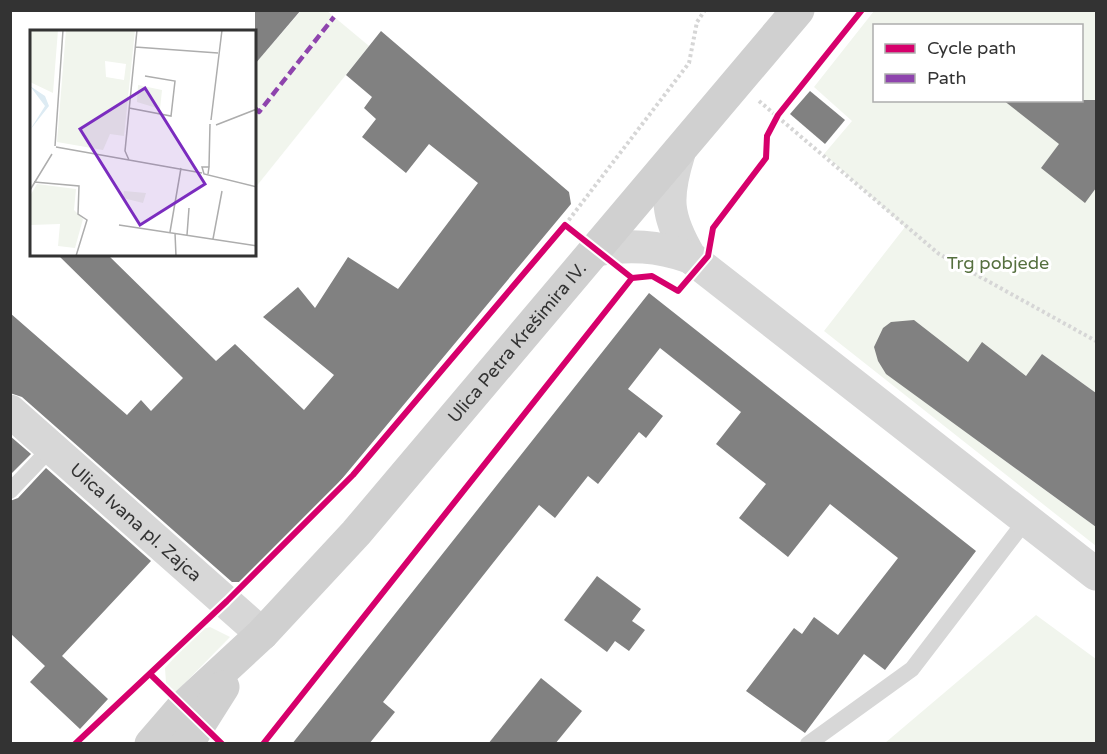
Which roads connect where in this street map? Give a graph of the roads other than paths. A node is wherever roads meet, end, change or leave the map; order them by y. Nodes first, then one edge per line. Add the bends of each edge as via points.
1 (798, 10) edge
2 (679, 153) junction
3 (596, 250) junction
4 (690, 257) junction
5 (10, 411) edge
6 (51, 448) junction
7 (10, 491) edge
8 (1026, 520) junction
9 (1096, 574) edge
10 (259, 637) junction
11 (151, 744) edge
12 (187, 744) edge
13 (808, 744) edge

1 - 2 main road, Ulica Petra Krešimira IV.
2 - 3 main road, Ulica Petra Krešimira IV.
2 - 4 street via 669,184 670,216
3 - 4 street via 644,246
3 - 10 main road, Ulica Petra Krešimira IV. via 418,463
4 - 8 street
5 - 6 street, Ulica Ivana pl. Zajca
6 - 7 lane
6 - 10 street, Ulica Ivana pl. Zajca
8 - 9 street
8 - 13 lane via 912,669
10 - 11 main road, Ulica Petra Krešimira IV. via 183,707
10 - 12 main road, Ulica Petra Krešimira IV.

